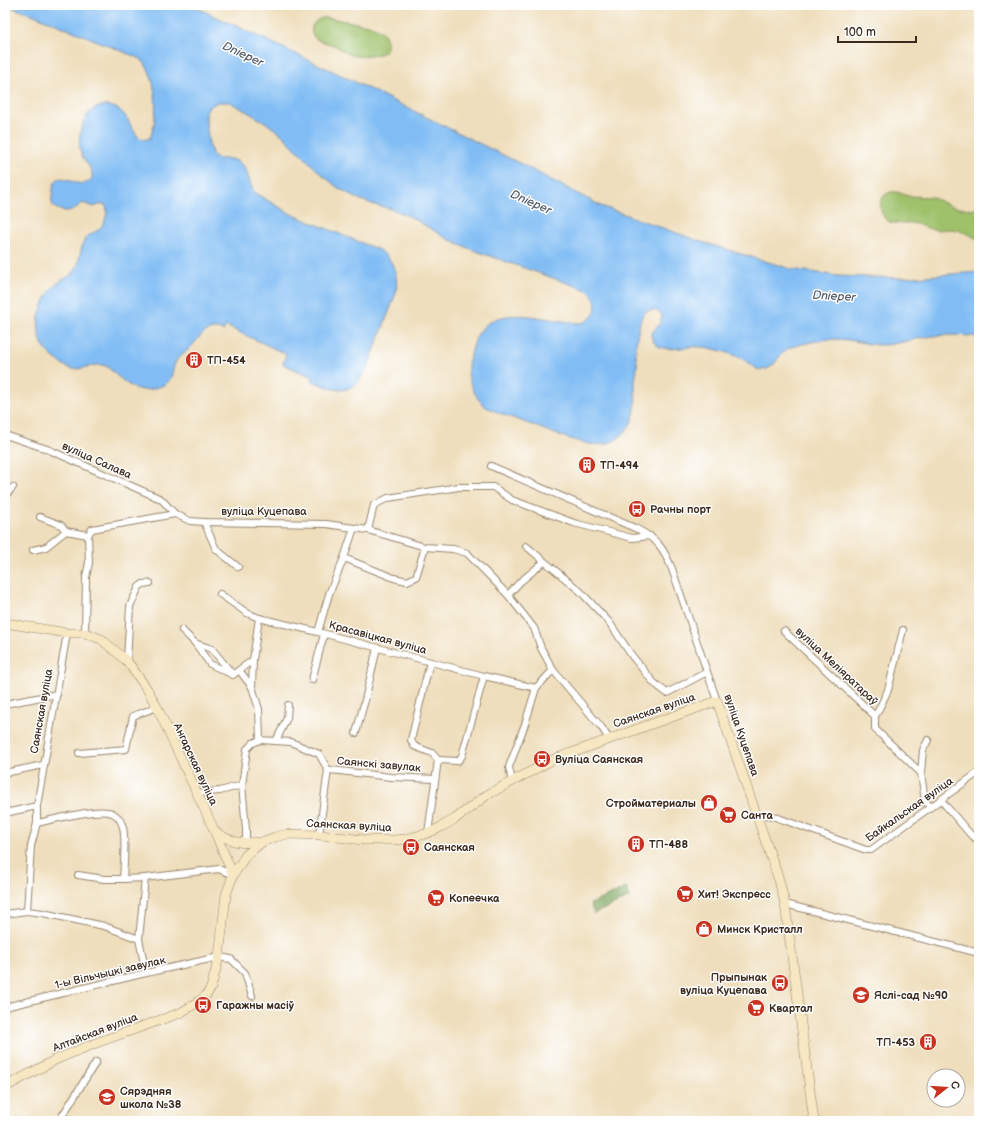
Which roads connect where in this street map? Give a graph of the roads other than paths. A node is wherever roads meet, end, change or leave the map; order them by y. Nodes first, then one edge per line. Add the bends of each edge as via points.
1 (5, 435) edge
2 (491, 466) dead end
3 (12, 487) dead end
4 (5, 496) edge
5 (175, 514) junction
6 (40, 517) dead end
7 (204, 522) junction
8 (354, 528) junction
9 (368, 530) junction
10 (66, 531) junction
11 (88, 535) junction
12 (650, 536) junction
13 (526, 546) dead end
14 (425, 547) junction
15 (33, 550) dead end
16 (344, 558) junction
17 (544, 562) junction
18 (238, 567) dead end
19 (150, 583) dead end
20 (220, 594) dead end
21 (508, 595) junction
22 (259, 618) junction
23 (5, 623) edge
24 (182, 630) dead end
25 (902, 630) dead end
26 (784, 631) dead end
27 (67, 633) junction
28 (85, 633) junction
29 (321, 633) junction
30 (195, 643) junction
31 (377, 648) junction
32 (253, 660) junction
33 (127, 661) junction
34 (430, 662) junction
35 (239, 670) junction
36 (553, 670) junction
37 (707, 672) junction
38 (233, 675) junction
39 (484, 676) junction
40 (312, 680) dead end
41 (252, 687) junction
42 (536, 688) junction
43 (56, 694) junction
44 (717, 701) junction
45 (5, 704) edge
46 (288, 705) dead end
47 (157, 707) junction
48 (875, 716) junction
49 (356, 733) dead end
50 (609, 739) junction
51 (260, 740) junction
52 (928, 740) dead end
53 (276, 741) junction
54 (79, 753) dead end
55 (438, 760) junction
56 (44, 765) junction
57 (328, 770) junction
58 (979, 772) edge
59 (5, 773) edge
60 (921, 773) junction
61 (435, 779) junction
62 (512, 782) junction
63 (242, 785) junction
64 (197, 793) junction
65 (940, 800) junction
66 (37, 806) junction
67 (931, 806) junction
68 (5, 813) edge
69 (757, 816) junction
70 (36, 823) junction
71 (215, 832) junction
72 (428, 833) junction
73 (319, 835) junction
74 (979, 841) edge
75 (262, 842) junction
76 (246, 844) junction
77 (78, 875) dead end
78 (233, 875) junction
79 (145, 878) junction
80 (124, 879) junction
81 (785, 904) junction
82 (27, 912) junction
83 (5, 914) edge
84 (139, 939) junction
85 (979, 953) edge
86 (219, 957) junction
87 (146, 973) junction
88 (252, 996) dead end
89 (5, 1007) edge
90 (96, 1062) dead end
91 (5, 1088) edge
92 (59, 1121) edge
93 (814, 1121) edge

1 - 5 street, вуліца Салава via 47,449 162,499
2 - 12 street, вуліца Куцепава
3 - 4 street
5 - 7 street, вуліца Куцепава via 190,521
5 - 11 street via 92,528
6 - 10 street via 61,526
7 - 8 street, вуліца Куцепава via 326,524
7 - 18 street via 216,549
8 - 9 street
8 - 16 street
9 - 12 street via 374,505 388,498 459,487 493,487 512,500 574,523 632,538
9 - 14 street
10 - 11 street
10 - 15 street via 46,547
11 - 28 street
12 - 37 street, вуліца Куцепава via 657,541 669,560
13 - 17 street
14 - 16 street via 416,577 407,582
14 - 21 street via 467,553
16 - 29 street via 329,594
17 - 21 street
17 - 37 street via 580,591 609,622 654,683 667,693
19 - 33 street via 139,587 130,606
20 - 22 street, Красавіцкая вуліца via 247,613
21 - 36 street via 534,628
22 - 29 street, Красавіцкая вуліца
22 - 32 street
23 - 27 main road, Ангарская вуліца
24 - 30 street
25 - 48 street, вуліца Меліяратараў via 888,690
26 - 48 street, вуліца Меліяратараў
27 - 28 main road, Ангарская вуліца
27 - 43 street, Саянская вуліца
28 - 33 main road, Ангарская вуліца via 101,639
29 - 31 street, Красавіцкая вуліца
29 - 40 street
30 - 38 street via 210,664
30 - 38 street via 212,649
31 - 34 street, Красавіцкая вуліца
31 - 49 street
32 - 35 street
32 - 41 street
33 - 47 main road, Ангарская вуліца
34 - 39 street, Красавіцкая вуліца
34 - 55 street via 411,740 414,746 432,753
35 - 38 street
35 - 41 street
36 - 42 street
36 - 50 street
37 - 44 street, вуліца Куцепава
39 - 42 street, Красавіцкая вуліца
39 - 55 street via 462,756 458,761
41 - 51 street via 259,709
42 - 62 street via 509,767
43 - 45 street
43 - 56 street, Саянская вуліца
44 - 50 main road, Саянская вуліца
44 - 69 main road, вуліца Куцепава
46 - 53 street via 287,718
47 - 54 street via 133,716 126,749
47 - 64 main road, Ангарская вуліца
48 - 60 street, вуліца Меліяратараў via 875,729
50 - 62 main road, Саянская вуліца via 552,760
51 - 53 street, Саянскі завулак
51 - 63 street via 247,749
52 - 60 street via 923,750
53 - 57 street, Саянскі завулак via 291,742 319,754
55 - 61 street
56 - 59 street
56 - 66 street, Саянская вуліца
57 - 61 street, Саянскі завулак
57 - 73 street
58 - 65 street, Байкальская вуліца
60 - 67 street via 925,801
61 - 72 street
62 - 72 main road, Саянская вуліца via 487,795 455,819
63 - 64 street via 220,791
63 - 76 street
64 - 71 main road, Ангарская вуліца
65 - 67 street, Байкальская вуліца
65 - 74 street
66 - 68 street
66 - 70 street, Саянская вуліца
67 - 69 street, Байкальская вуліца via 871,850 770,816
69 - 81 main road, вуліца Куцепава
70 - 80 street via 77,814 113,813 123,826
70 - 82 street, Саянская вуліца via 31,846
71 - 76 main road via 228,840
71 - 78 main road, Ангарская вуліца
72 - 73 main road, Саянская вуліца via 395,840 353,840
73 - 75 main road, Саянская вуліца via 284,835
75 - 76 main road
75 - 78 main road, Саянская вуліца via 246,855
77 - 80 street
78 - 79 street via 220,869
78 - 86 main road via 226,895
79 - 80 street
79 - 84 street
81 - 85 street
81 - 93 main road, вуліца Куцепава
82 - 83 street
82 - 84 street via 104,926
84 - 87 street
86 - 87 street, 1-ы Вільчыцкі завулак
86 - 88 street via 231,959 245,973
86 - 91 main road, Алтайская вуліца via 211,988 195,1004 180,1013 57,1059
87 - 89 street, 1-ы Вільчыцкі завулак
90 - 92 street

